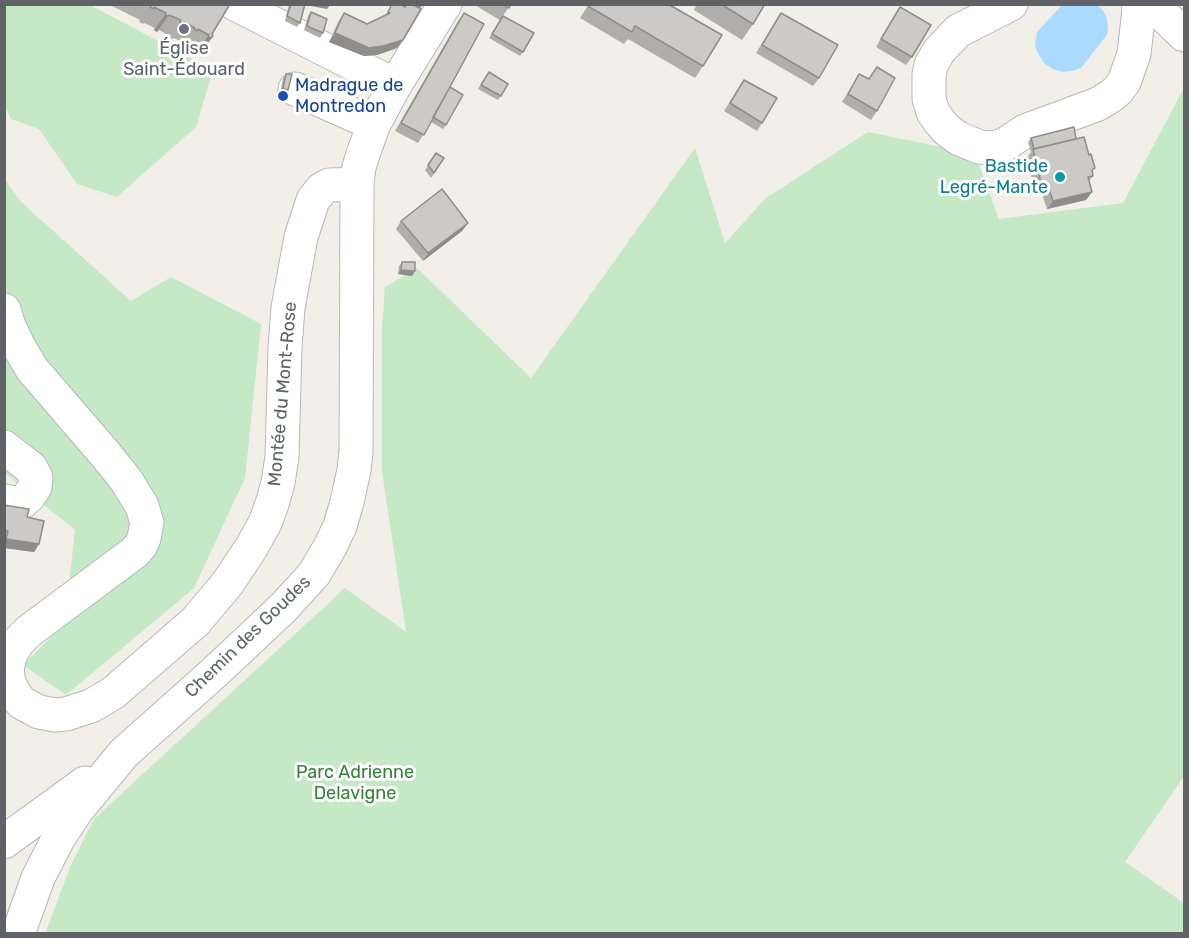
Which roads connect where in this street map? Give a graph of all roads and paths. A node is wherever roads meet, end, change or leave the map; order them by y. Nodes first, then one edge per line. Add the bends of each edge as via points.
1 (235, 4) edge
2 (445, 4) edge
3 (1011, 4) edge
4 (1138, 4) edge
5 (1152, 4) edge
6 (1185, 34) edge
7 (395, 85) junction
8 (295, 89) dead end
9 (374, 124) junction
10 (357, 184) junction
11 (4, 310) edge
12 (4, 447) edge
13 (4, 501) edge
14 (7, 715) edge
15 (55, 715) junction
16 (124, 753) junction
17 (5, 842) edge
18 (38, 878) junction
19 (18, 933) edge

1 - 7 street
2 - 7 street, Chemin des Goudes
3 - 4 street via 958,31 939,51 929,75 933,112 947,130 979,147 1004,145 1016,135 1111,96 1124,82 1134,54
5 - 6 street
7 - 9 street, Chemin des Goudes
8 - 9 street
9 - 10 street, Chemin des Goudes
10 - 15 street, Montée du Mont-Rose via 329,185 317,193 309,211 288,308 278,483 265,523 251,548 195,622 113,693 85,709
10 - 16 street, Chemin des Goudes via 356,452 340,526 314,574 284,607
11 - 15 street, Montée du Mont-Rose via 32,369 126,480 147,523 135,552 29,631 10,655 8,676 21,703
12 - 13 street via 31,468 36,477 32,493 22,502
14 - 15 street
16 - 17 street
16 - 18 street, Chemin des Goudes via 72,816
17 - 18 street via 20,843 32,851
18 - 19 street, Chemin des Goudes

